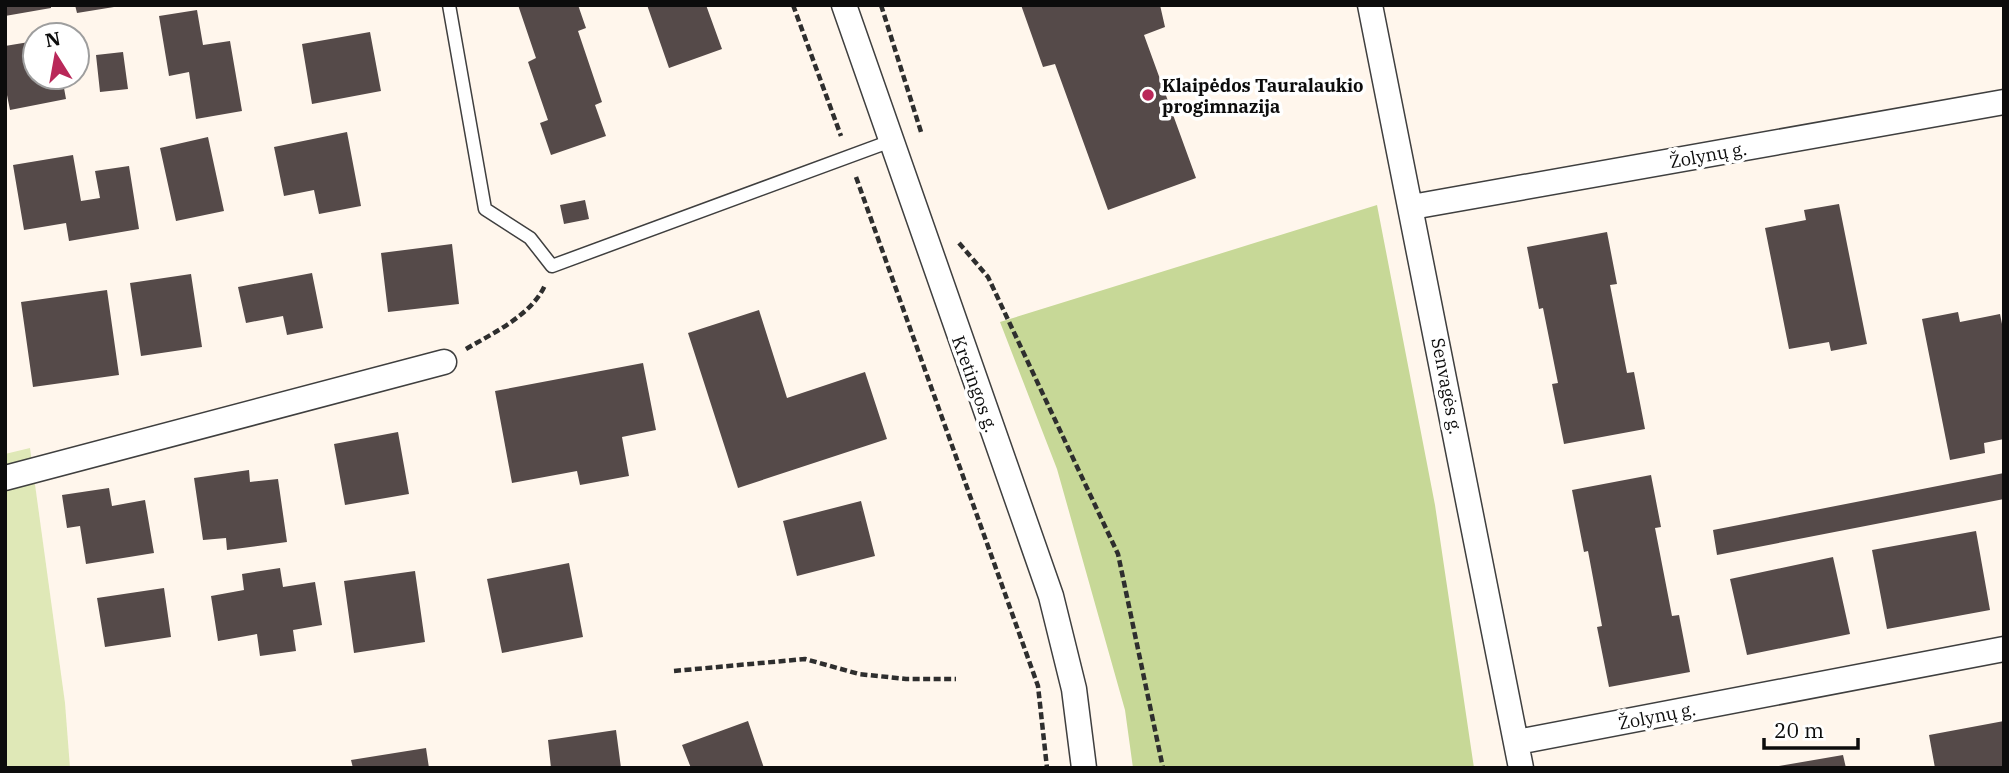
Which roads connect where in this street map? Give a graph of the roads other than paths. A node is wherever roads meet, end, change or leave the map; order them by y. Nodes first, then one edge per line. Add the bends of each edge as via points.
1 (449, 5) edge
2 (844, 5) edge
3 (1370, 5) edge
4 (2004, 102) edge
5 (891, 141) junction
6 (1412, 207) junction
7 (444, 362) road end
8 (5, 478) edge
9 (2004, 649) edge
10 (1517, 742) junction
11 (1084, 768) edge
12 (1521, 768) edge

1 - 5 lane via 485,209 530,238 552,266
2 - 5 street, Kretingos g.
3 - 6 street, Senvagės g.
4 - 6 street, Žolynų g.
5 - 11 street, Kretingos g. via 1051,596 1074,689
6 - 10 street, Senvagės g.
7 - 8 street
9 - 10 street, Žolynų g.
10 - 12 street, Senvagės g.

